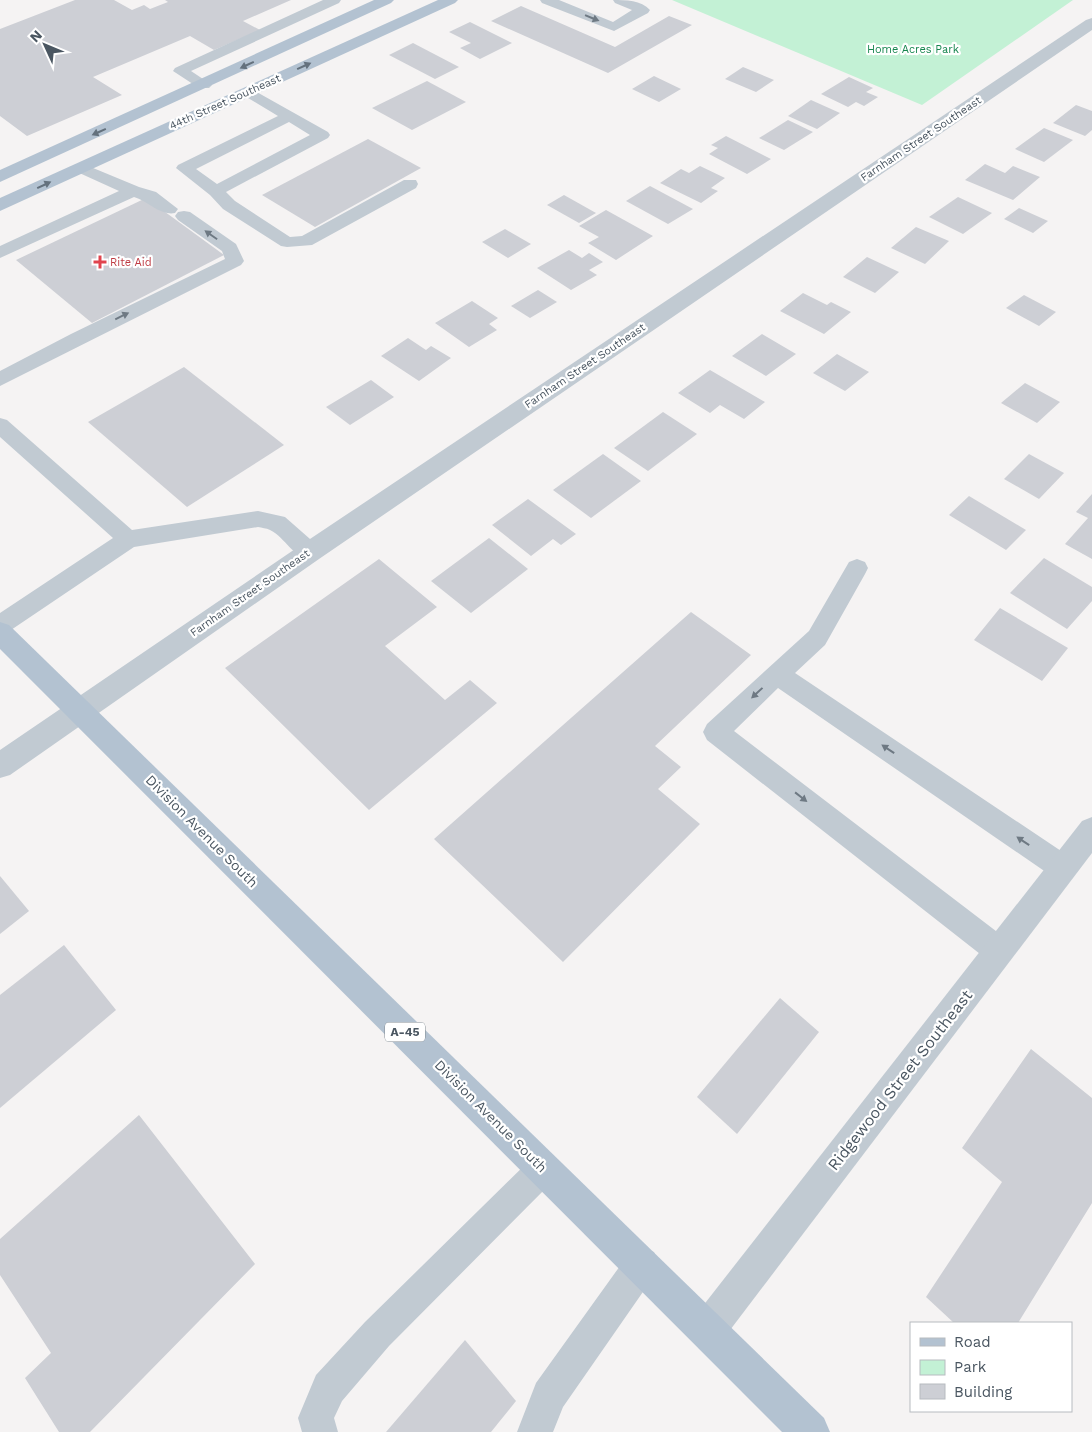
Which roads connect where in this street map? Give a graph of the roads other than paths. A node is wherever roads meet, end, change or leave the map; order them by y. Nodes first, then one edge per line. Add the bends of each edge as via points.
1 (334, 0) edge
2 (386, 0) edge
3 (450, 0) edge
4 (546, 0) edge
5 (620, 0) edge
6 (300, 16) junction
7 (1092, 23) edge
8 (325, 28) junction
9 (204, 85) junction
10 (248, 92) junction
11 (290, 116) junction
12 (80, 168) junction
13 (0, 177) edge
14 (410, 184) dead end
15 (133, 191) junction
16 (216, 191) junction
17 (0, 205) edge
18 (0, 253) edge
19 (0, 379) edge
20 (0, 425) edge
21 (128, 539) junction
22 (310, 552) junction
23 (857, 568) dead end
24 (0, 625) edge
25 (0, 632) edge
26 (777, 674) junction
27 (80, 711) junction
28 (0, 766) edge
29 (1092, 830) edge
30 (1063, 868) junction
31 (999, 951) junction
32 (544, 1168) junction
33 (642, 1264) junction
34 (708, 1329) junction
35 (320, 1432) edge
36 (534, 1432) edge
37 (810, 1432) edge

1 - 6 lane
2 - 8 main road, 44th Street Southeast
10 -> 3 main road, 44th Street Southeast
4 -> 5 lane via 614,27 643,10
6 - 8 lane
6 - 9 lane via 180,71
7 - 22 street, Farnham Street Southeast
8 -> 9 main road, 44th Street Southeast
9 -> 13 main road, 44th Street Southeast
10 - 11 lane
10 - 12 main road, 44th Street Southeast
11 - 16 lane via 322,134
11 - 16 lane via 184,168
12 - 15 lane
17 -> 12 main road, 44th Street Southeast
14 - 16 lane via 306,241 287,242 229,205
15 - 18 lane
19 -> 15 lane via 235,261 230,248 150,196
20 - 21 lane
21 - 22 lane via 258,519 277,523
21 - 24 lane
22 - 27 street, Farnham Street Southeast
23 - 26 lane via 817,638
25 - 27 main road, Division Avenue South / A-45
30 -> 26 lane
26 -> 31 lane via 716,732
27 - 28 street, Farnham Street Southeast
27 - 32 main road, Division Avenue South / A-45
29 - 30 street, Ridgewood Street Southeast
30 - 31 street, Ridgewood Street Southeast
31 - 34 street, Ridgewood Street Southeast
32 - 33 main road, Division Avenue South / A-45
32 - 35 lane via 377,1334 329,1388 316,1418
33 - 34 main road, Division Avenue South / A-45
33 - 36 lane via 549,1396
34 - 37 main road, Division Avenue South / A-45

